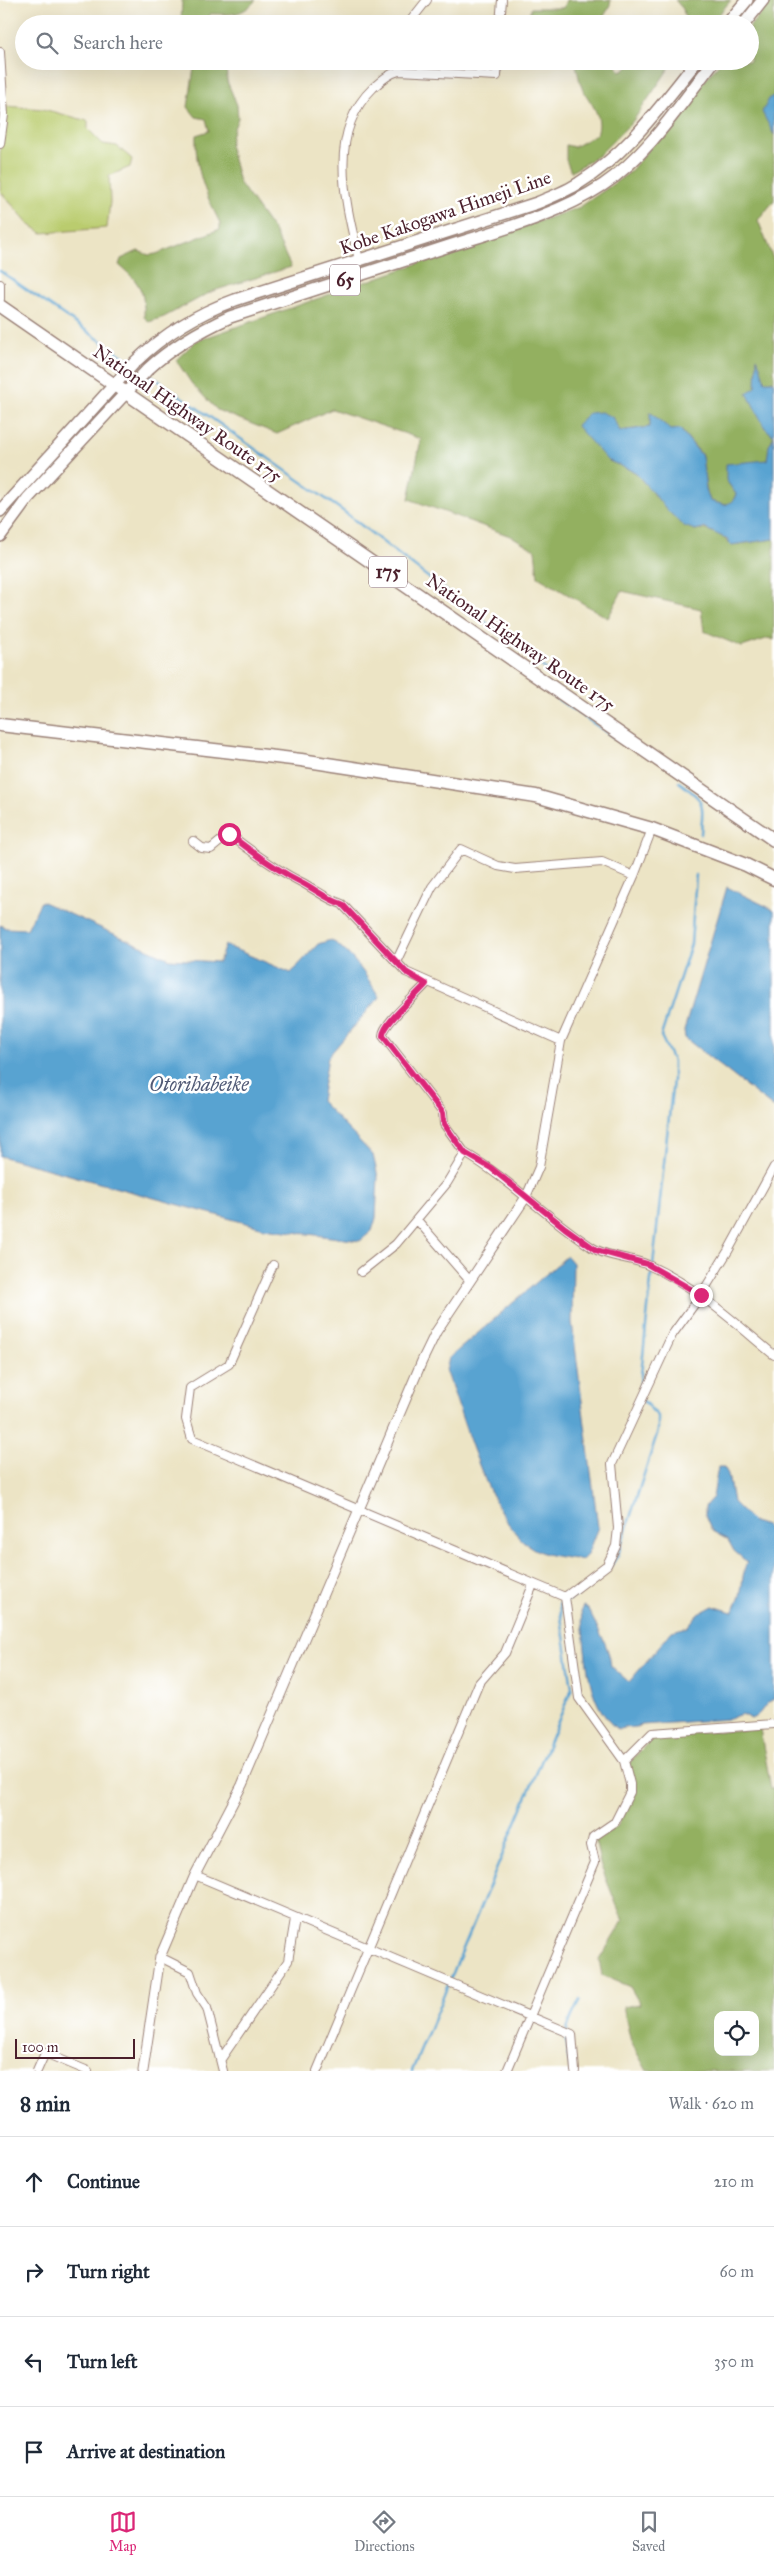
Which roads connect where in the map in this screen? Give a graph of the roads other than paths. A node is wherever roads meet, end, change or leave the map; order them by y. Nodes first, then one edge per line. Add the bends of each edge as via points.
1 (427, 0) edge
2 (502, 0) edge
3 (747, 0) edge
4 (763, 0) edge
5 (415, 15) edge
6 (501, 15) edge
7 (734, 15) edge
8 (751, 15) edge
9 (0, 52) edge
10 (497, 70) edge
11 (689, 70) edge
12 (707, 70) edge
13 (399, 71) joint
14 (0, 144) edge
15 (359, 260) junction
16 (0, 284) edge
17 (0, 298) edge
18 (0, 306) edge
19 (116, 385) junction
20 (127, 392) junction
21 (0, 511) edge
22 (0, 536) edge
23 (0, 725) edge
24 (652, 829) junction
25 (774, 840) edge
26 (193, 841) dead end
27 (634, 876) junction
28 (774, 879) edge
29 (396, 962) junction
30 (426, 984) junction
31 (561, 1041) junction
32 (465, 1153) junction
33 (774, 1167) edge
34 (526, 1197) junction
35 (417, 1220) junction
36 (272, 1265) dead end
37 (361, 1272) dead end
38 (470, 1281) junction
39 (701, 1295) junction
40 (774, 1355) edge
41 (359, 1510) junction
42 (533, 1585) junction
43 (565, 1597) junction
44 (774, 1724) edge
45 (624, 1761) junction
46 (195, 1875) junction
47 (294, 1919) junction
48 (368, 1949) junction
49 (160, 1957) junction
50 (529, 2018) junction
51 (221, 2059) junction
52 (37, 2071) edge
53 (88, 2071) edge
54 (143, 2071) edge
55 (223, 2071) edge
56 (317, 2071) edge
57 (507, 2071) edge
58 (575, 2071) edge

1 - 5 street
2 - 6 street
3 - 7 main road
4 - 8 main road
9 - 14 street via 4,116
10 - 13 street via 497,76
11 - 15 main road, Kobe Kakogawa Himeji Line / 65 via 630,143 578,184 538,203
12 - 20 main road, Kobe Kakogawa Himeji Line / 65 via 628,163 605,184 583,197 522,223 230,317 187,337 168,351
13 - 15 street via 385,78 364,97 349,123 344,197
15 - 19 main road, Kobe Kakogawa Himeji Line / 65 via 235,300 195,317 157,342
16 - 17 street
18 - 19 highway, National Highway Route 175 / 175
19 - 20 highway, National Highway Route 175 / 175
19 - 21 main road, Kobe Kakogawa Himeji Line / 65
20 - 22 main road, Kobe Kakogawa Himeji Line / 65 via 28,498
20 - 25 highway, National Highway Route 175 / 175
23 - 24 highway via 301,760 481,786 536,796
24 - 27 street
24 - 28 highway
26 - 29 street via 202,848 211,849 229,834 288,877 342,904
27 - 29 street via 602,862 515,869 498,866 461,849 432,887
27 - 31 street
29 - 30 street
30 - 31 street
30 - 32 street via 393,1017 383,1036 443,1113 444,1124
31 - 34 street via 539,1167
32 - 34 street via 491,1168
32 - 35 street via 447,1183
33 - 39 street
34 - 38 street
34 - 39 street via 596,1250 647,1264
35 - 37 street via 396,1244
35 - 38 street
36 - 41 street via 234,1357 229,1364 190,1388 186,1419 192,1439
38 - 41 street via 425,1354
39 - 40 street
39 - 43 street via 672,1335 612,1464 618,1528 616,1546 607,1565
41 - 42 street
41 - 46 street via 242,1785
42 - 43 street
42 - 48 street via 505,1653 479,1683
43 - 45 street via 578,1698
44 - 45 street via 652,1733
45 - 50 street via 630,1792 615,1822 592,1836 595,1862
46 - 47 street
46 - 49 street
47 - 48 street
47 - 51 street via 288,1961
48 - 50 street
48 - 56 street
49 - 51 street via 190,1972 196,1993 207,2008
49 - 54 street
50 - 57 street
50 - 58 street via 572,2034
51 - 55 street
52 - 53 street via 45,2053

